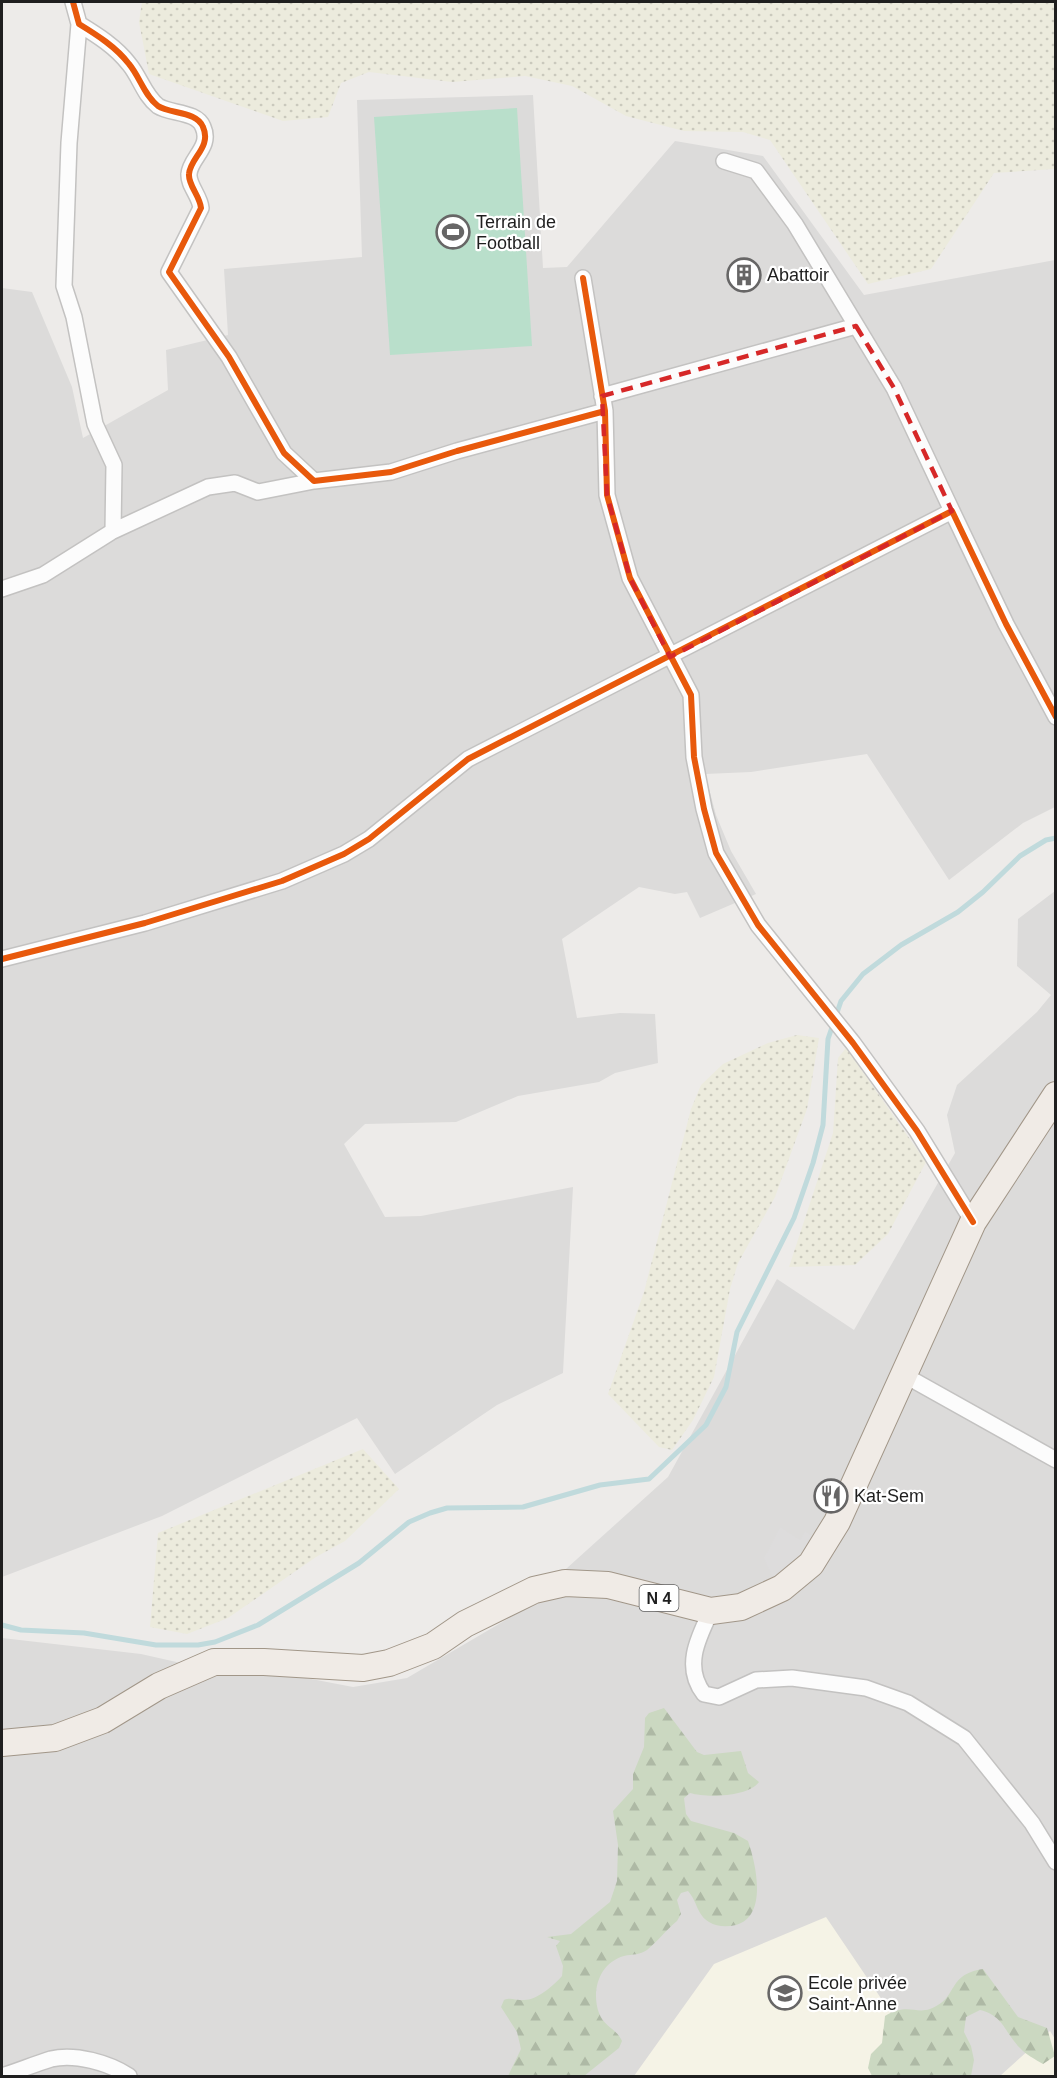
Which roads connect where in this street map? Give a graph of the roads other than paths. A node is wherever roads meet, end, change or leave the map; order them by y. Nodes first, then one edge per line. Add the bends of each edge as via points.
1 (73, 2) edge
2 (79, 24) junction
3 (724, 161) dead end
4 (583, 278) dead end
5 (856, 326) junction
6 (602, 396) junction
7 (605, 411) junction
8 (314, 481) junction
9 (952, 511) junction
10 (113, 531) junction
11 (2, 589) edge
12 (670, 657) junction
13 (1056, 717) edge
14 (2, 959) edge
15 (1056, 1095) edge
16 (973, 1222) junction
17 (904, 1375) junction
18 (1056, 1460) edge
19 (711, 1611) junction
20 (2, 1743) edge
21 (1056, 1862) edge
22 (2, 2076) edge
23 (129, 2076) edge

1 - 2 street
2 - 8 street via 122,56 159,106 198,119 204,127 200,155 189,175 201,208 169,272 229,357 284,453
2 - 10 street via 63,286 74,317 95,424 114,465
3 - 5 street via 756,171 795,224
4 - 6 street
5 - 6 street
5 - 9 street via 894,388
6 - 7 street
7 - 8 street via 391,472
7 - 12 street via 607,495 630,578
8 - 10 street via 258,492 235,483 208,486
9 - 12 street
9 - 13 street
10 - 11 street via 43,575
12 - 14 street via 468,759 369,839 344,854 282,881 225,899
12 - 16 street via 691,695 694,757 716,853 758,925 853,1043 917,1131
15 - 16 main road, N 4
16 - 17 main road, N 4
17 - 18 street
17 - 19 main road, N 4 via 837,1522 811,1564 782,1588 741,1607
19 - 20 main road, N 4 via 608,1585 565,1583 534,1590 465,1624 433,1646 389,1663 363,1668 214,1662 159,1686 103,1720 55,1738
19 - 21 street via 693,1658 693,1673 704,1694 719,1697 756,1680 792,1678 866,1688 908,1703 964,1738 1032,1823
22 - 23 street via 52,2059 71,2058 113,2067

